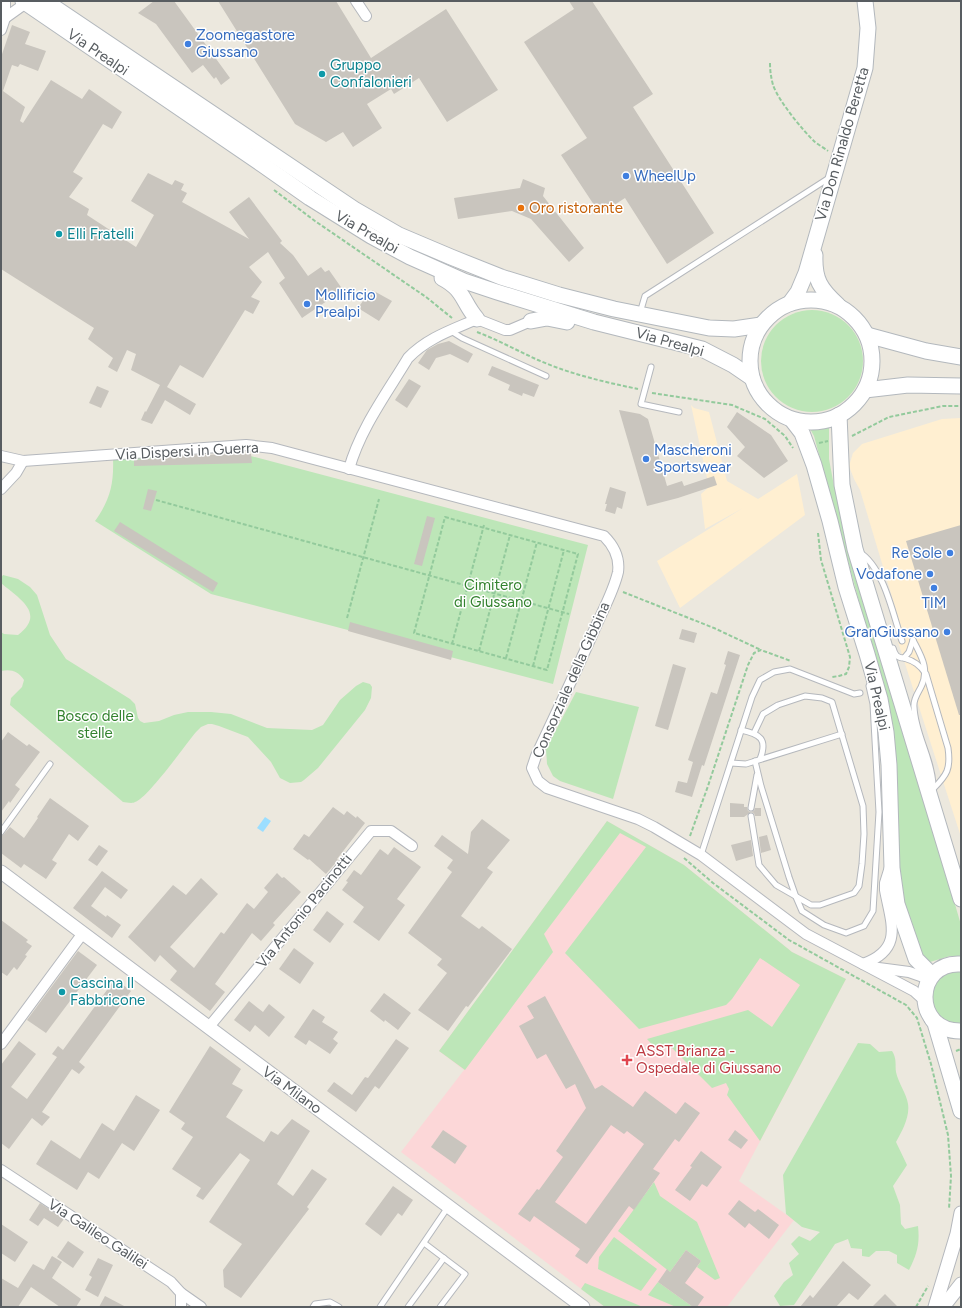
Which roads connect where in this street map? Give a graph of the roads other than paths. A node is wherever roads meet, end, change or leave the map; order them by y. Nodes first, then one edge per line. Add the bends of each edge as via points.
1 (5, 1) edge
2 (45, 1) edge
3 (356, 1) edge
4 (865, 1) edge
5 (24, 2) edge
6 (366, 16) dead end
7 (6, 18) junction
8 (1, 30) edge
9 (834, 175) junction
10 (816, 238) junction
11 (416, 260) junction
12 (790, 303) junction
13 (840, 307) junction
14 (639, 314) junction
15 (477, 319) junction
16 (531, 321) joint
17 (594, 322) junction
18 (761, 325) junction
19 (450, 330) junction
20 (867, 335) junction
21 (961, 357) edge
22 (650, 368) dead end
23 (546, 376) dead end
24 (752, 378) junction
25 (961, 386) edge
26 (865, 390) junction
27 (679, 412) dead end
28 (839, 415) junction
29 (792, 420) junction
30 (1, 456) edge
31 (23, 461) junction
32 (349, 469) junction
33 (1, 489) edge
34 (855, 549) junction
35 (866, 584) junction
36 (876, 598) dead end
37 (854, 611) junction
38 (853, 629) dead end
39 (902, 641) dead end
40 (892, 646) dead end
41 (904, 658) junction
42 (926, 674) junction
43 (867, 678) dead end
44 (860, 693) dead end
45 (741, 730) junction
46 (754, 732) junction
47 (842, 734) junction
48 (757, 760) junction
49 (731, 763) junction
50 (50, 764) dead end
51 (758, 771) junction
52 (933, 789) junction
53 (933, 806) junction
54 (751, 808) dead end
55 (752, 816) dead end
56 (1, 832) edge
57 (412, 846) dead end
58 (701, 855) junction
59 (892, 861) junction
60 (1, 872) edge
61 (796, 897) junction
62 (961, 900) edge
63 (83, 933) junction
64 (961, 964) edge
65 (866, 965) junction
66 (931, 977) junction
67 (924, 1000) junction
68 (932, 1018) junction
69 (208, 1028) junction
70 (961, 1031) edge
71 (1, 1044) edge
72 (961, 1111) edge
73 (1, 1170) edge
74 (449, 1207) junction
75 (955, 1211) edge
76 (424, 1243) junction
77 (444, 1258) junction
78 (961, 1284) edge
79 (181, 1293) junction
80 (181, 1307) edge
81 (201, 1307) edge
82 (313, 1307) edge
83 (339, 1307) edge
84 (380, 1307) edge
85 (408, 1307) edge
86 (440, 1307) edge
87 (583, 1307) edge
88 (934, 1307) edge
89 (943, 1307) edge

1 - 7 street
2 - 14 main road, Via Prealpi via 354,209 399,235 501,277 559,295
3 - 6 street
4 - 9 main road, Via Don Rinaldo Beretta via 868,28 865,68
5 - 7 street
5 - 11 main road, Via Prealpi via 310,198 371,236
7 - 8 street
9 - 10 main road, Via Don Rinaldo Beretta
9 - 14 lane via 645,296
10 - 12 main road, Via Don Rinaldo Beretta via 806,273
10 - 13 main road, Via Don Rinaldo Beretta via 815,263 818,281 827,295
11 - 15 main road via 430,272 454,285
11 - 17 main road, Via Prealpi via 464,281
12 - 13 main road via 816,300
12 - 18 main road via 774,312
13 - 20 main road via 851,314
14 - 18 main road, Via Prealpi via 709,328 734,329
15 - 16 street via 505,330
15 - 19 street
16 - 17 main road via 547,318 572,324
17 - 24 main road, Via Prealpi via 702,349
18 - 24 main road via 752,341 749,360
19 - 23 lane via 462,338
19 - 32 street via 425,343 408,358 361,437
20 - 21 main road via 926,351
20 - 26 main road via 872,353 871,372
22 - 27 lane via 641,404
24 - 29 main road via 759,394 771,408
25 - 26 main road via 908,385
26 - 28 main road via 857,402
28 - 29 main road via 817,422
28 - 34 main road, Via Prealpi via 842,485
29 - 37 main road, Via Prealpi via 807,444
30 - 31 street, Via Dispersi in Guerra
31 - 32 street, Via Dispersi in Guerra via 246,445 272,448
31 - 33 street
32 - 58 street, Consorziale della Gibbina via 604,536 613,545 618,570 613,588 532,768 538,780 547,788 638,819
34 - 35 main road, Via Prealpi
34 - 39 lane via 865,556 876,571
35 - 36 lane
35 - 53 main road, Via Prealpi
37 - 38 lane
37 - 59 main road, Via Prealpi via 880,699 886,732
40 - 41 lane via 894,654
41 - 42 lane via 916,663
41 - 42 lane via 913,640
42 - 52 lane, Via Prealpi via 914,705 933,774
42 - 52 lane via 950,761 947,772
43 - 61 lane via 873,704 879,812 873,911 864,926 846,933 824,926 802,911
44 - 45 lane via 854,694 790,669 774,672 760,680
45 - 46 lane
45 - 49 lane
46 - 47 lane via 763,714 778,705 804,696 832,702
46 - 48 lane via 761,738 764,750
47 - 48 lane
47 - 61 lane via 863,806 864,834 859,886 854,893 820,905 811,905
48 - 49 lane via 746,764
48 - 51 lane
49 - 58 lane
50 - 56 lane
51 - 54 lane
51 - 61 lane
52 - 53 lane, Via Prealpi
53 - 62 main road, Via Prealpi
55 - 61 lane via 759,865 776,885
57 - 69 street, Via Antonio Pacinotti via 391,831 371,831
58 - 65 street, Consorziale della Gibbina via 806,934
59 - 65 street via 885,890 893,935 884,952
59 - 66 main road, Via Prealpi via 897,904 910,944 916,959
60 - 63 street, Via Milano
63 - 69 street, Via Milano
63 - 71 street
64 - 66 main road via 947,965
65 - 66 street
65 - 67 street, Consorziale della Gibbina via 914,991
66 - 67 main road via 926,986
67 - 68 main road
68 - 70 main road via 944,1028
68 - 72 main road
69 - 74 street, Via Milano
73 - 79 street, Via Galileo Galilei via 171,1282
74 - 76 lane
74 - 87 street, Via Milano
75 - 88 street via 957,1234
76 - 77 lane
76 - 84 lane
77 - 85 lane
77 - 86 lane via 465,1274
78 - 89 street
79 - 80 street
79 - 81 street, Via Galileo Galilei
82 - 83 lane via 315,1304 330,1302

